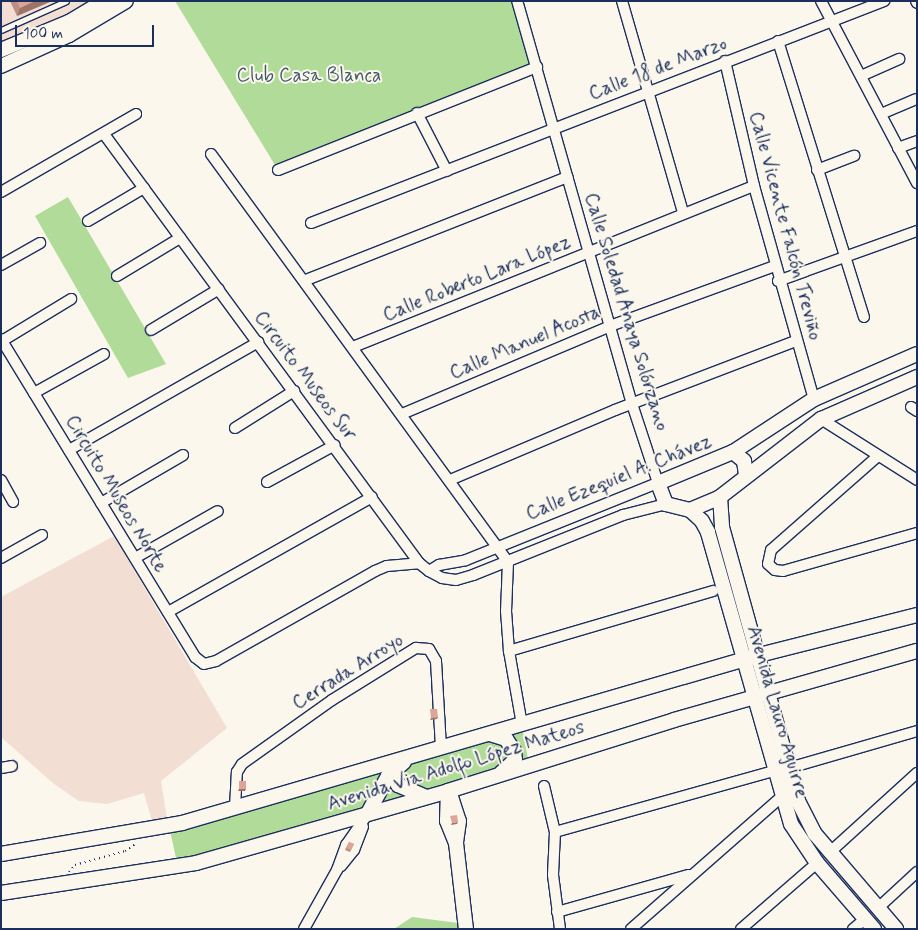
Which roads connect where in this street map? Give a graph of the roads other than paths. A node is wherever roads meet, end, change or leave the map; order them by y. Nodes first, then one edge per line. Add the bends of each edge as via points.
1 (66, 1) edge
2 (104, 1) edge
3 (126, 1) edge
4 (517, 1) edge
5 (622, 1) edge
6 (821, 1) edge
7 (884, 1) edge
8 (831, 21) junction
9 (1, 30) edge
10 (778, 42) junction
11 (3, 57) edge
12 (899, 58) dead end
13 (725, 62) junction
14 (537, 67) junction
15 (861, 76) junction
16 (647, 91) junction
17 (916, 99) edge
18 (416, 113) junction
19 (136, 114) dead end
20 (881, 114) junction
21 (554, 129) junction
22 (104, 134) junction
23 (917, 141) edge
24 (898, 148) junction
25 (211, 154) dead end
26 (854, 156) dead end
27 (278, 170) dead end
28 (817, 170) junction
29 (447, 171) junction
30 (567, 177) junction
31 (917, 183) edge
32 (754, 186) junction
33 (144, 188) junction
34 (1, 192) edge
35 (683, 213) junction
36 (88, 221) dead end
37 (311, 224) dead end
38 (917, 231) edge
39 (180, 238) junction
40 (40, 244) dead end
41 (589, 254) junction
42 (845, 258) junction
43 (1, 265) edge
44 (775, 266) junction
45 (117, 276) dead end
46 (306, 280) junction
47 (778, 281) junction
48 (219, 289) junction
49 (71, 299) dead end
50 (864, 317) dead end
51 (610, 326) junction
52 (151, 330) dead end
53 (2, 340) edge
54 (796, 341) junction
55 (258, 342) junction
56 (353, 347) junction
57 (104, 354) dead end
58 (917, 354) edge
59 (917, 377) edge
60 (294, 391) junction
61 (34, 393) junction
62 (814, 399) junction
63 (632, 404) junction
64 (402, 414) junction
65 (821, 419) junction
66 (235, 428) dead end
67 (335, 445) junction
68 (69, 450) junction
69 (733, 452) junction
70 (183, 455) dead end
71 (878, 456) junction
72 (746, 475) junction
73 (1, 480) edge
74 (450, 480) junction
75 (917, 480) edge
76 (267, 482) dead end
77 (658, 483) junction
78 (372, 497) junction
79 (720, 497) junction
80 (13, 502) dead end
81 (102, 503) junction
82 (666, 504) junction
83 (690, 510) junction
84 (218, 511) dead end
85 (917, 532) edge
86 (42, 535) dead end
87 (499, 546) junction
88 (1, 558) edge
89 (135, 558) junction
90 (420, 562) junction
91 (508, 562) junction
92 (429, 571) junction
93 (713, 591) dead end
94 (168, 612) junction
95 (917, 615) edge
96 (508, 651) junction
97 (917, 651) edge
98 (759, 655) junction
99 (742, 660) junction
100 (770, 692) junction
101 (753, 697) junction
102 (522, 725) junction
103 (917, 731) edge
104 (490, 734) junction
105 (440, 748) junction
106 (413, 756) junction
107 (12, 766) dead end
108 (1, 768) edge
109 (789, 768) junction
110 (393, 770) junction
111 (774, 771) junction
112 (917, 773) edge
113 (498, 775) junction
114 (544, 786) dead end
115 (448, 791) junction
116 (426, 797) junction
117 (781, 797) junction
118 (235, 808) junction
119 (368, 813) junction
120 (555, 832) junction
121 (829, 853) junction
122 (1, 854) edge
123 (817, 863) junction
124 (917, 872) edge
125 (691, 875) junction
126 (1, 893) edge
127 (878, 908) junction
128 (557, 912) junction
129 (869, 924) edge
130 (304, 929) edge
131 (466, 929) edge
132 (560, 929) edge
133 (631, 929) edge
134 (741, 929) edge
135 (853, 929) edge
136 (896, 929) edge

1 - 9 lane
2 - 11 main road
3 - 11 main road via 69,34
4 - 14 street, Calle Soledad Anaya Solórzano
5 - 16 street
6 - 8 street
7 - 8 street, Calle 18 de Marzo
8 - 10 street, Calle 18 de Marzo
8 - 15 street
10 - 13 street, Calle 18 de Marzo
10 - 28 street
12 - 15 street
13 - 16 street, Calle 18 de Marzo
13 - 32 street, Calle Vicente Falcón Treviño
14 - 18 street
14 - 21 street, Calle Soledad Anaya Solórzano
15 - 20 street
16 - 21 street, Calle 18 de Marzo
16 - 35 street
17 - 20 street
18 - 27 street
18 - 29 street
19 - 22 street
20 - 24 street
21 - 29 street, Calle 18 de Marzo
21 - 30 street, Calle Soledad Anaya Solórzano
22 - 33 street, Circuito Museos Sur
22 - 34 street
23 - 24 street
24 - 31 street
25 - 46 street
26 - 28 street
28 - 42 street
29 - 37 street, Calle 18 de Marzo
30 - 41 street, Calle Soledad Anaya Solórzano
30 - 46 street
32 - 35 street, Calle Roberto Lara López
32 - 44 street, Calle Vicente Falcón Treviño
33 - 36 street
33 - 39 street, Circuito Museos Sur
35 - 41 street, Calle Roberto Lara López
38 - 42 street
39 - 45 street
39 - 48 street, Circuito Museos Sur
40 - 43 street
41 - 51 street, Calle Soledad Anaya Solórzano
41 - 56 street, Calle Roberto Lara López
42 - 47 street
42 - 50 street
44 - 47 street, Calle Vicente Falcón Treviño
44 - 51 street, Calle Manuel Acosta
46 - 56 street
47 - 54 street, Calle Vicente Falcón Treviño
48 - 52 street
48 - 55 street, Circuito Museos Sur
49 - 53 street
51 - 63 street, Calle Soledad Anaya Solórzano
51 - 64 street, Calle Manuel Acosta
53 - 61 street, Circuito Museos Norte
54 - 62 street, Calle Vicente Falcón Treviño
54 - 63 street
55 - 60 street, Circuito Museos Sur
55 - 68 street
56 - 64 street
57 - 61 street
58 - 62 main road, Calle Ezequiel A. Chávez
59 - 65 main road
60 - 66 street
60 - 67 street, Circuito Museos Sur
61 - 68 street, Circuito Museos Norte
62 - 69 main road, Calle Ezequiel A. Chávez
63 - 74 street
63 - 77 street, Calle Soledad Anaya Solórzano
64 - 74 street
65 - 71 street
65 - 72 main road
67 - 76 street
67 - 78 street, Circuito Museos Sur
68 - 81 street, Circuito Museos Norte
69 - 72 main road via 744,461
69 - 77 main road, Calle Ezequiel A. Chávez
70 - 81 street
71 - 75 street
71 - 85 street via 771,550 768,564 783,571
72 - 79 main road
73 - 80 street
74 - 87 street
77 - 82 main road, Calle Soledad Anaya Solórzano
77 - 87 street, Calle Ezequiel A. Chávez
78 - 90 street, Circuito Museos Sur
78 - 94 street
79 - 83 main road
79 - 98 main road, Avenida Lauro Aguirre via 722,527
81 - 89 street, Circuito Museos Norte
82 - 83 main road
82 - 91 street, Calle Ezequiel A. Chávez via 623,515
83 - 99 main road, Avenida Lauro Aguirre via 708,532
84 - 89 street
86 - 88 street
87 - 91 street
87 - 92 street, Calle Ezequiel A. Chávez
89 - 94 street, Circuito Museos Norte
90 - 92 street, Circuito Museos Sur
90 - 94 street, Circuito Museos Norte via 387,566 375,571 216,661 204,664 195,657
91 - 92 street, Circuito Museos Sur via 456,580 442,578
91 - 96 street
93 - 96 street
95 - 98 main road, Avenida Via Adolfo López Mateos
96 - 102 street
97 - 100 main road, Avenida Via Adolfo López Mateos
98 - 99 main road, Avenida Via Adolfo López Mateos
98 - 100 main road, Avenida Lauro Aguirre
99 - 101 main road, Avenida Lauro Aguirre
99 - 102 main road, Avenida Via Adolfo López Mateos
100 - 101 main road, Avenida Via Adolfo López Mateos
100 - 109 main road, Avenida Lauro Aguirre
101 - 111 main road, Avenida Lauro Aguirre
101 - 113 main road, Avenida Via Adolfo López Mateos
102 - 104 main road, Avenida Via Adolfo López Mateos
103 - 109 street
104 - 105 main road, Avenida Via Adolfo López Mateos
104 - 113 main road via 506,740 514,751 515,760
105 - 106 main road, Avenida Via Adolfo López Mateos
105 - 118 street, Cerrada Arroyo via 436,661 429,649 416,648 332,700 242,764 237,772
106 - 110 main road
106 - 118 main road, Avenida Via Adolfo López Mateos
107 - 108 street
109 - 121 main road, Avenida Lauro Aguirre via 806,818
110 - 116 main road via 398,785
110 - 119 main road
111 - 117 main road, Avenida Lauro Aguirre
111 - 120 street
112 - 121 street
113 - 115 main road, Avenida Via Adolfo López Mateos
114 - 120 street
115 - 116 main road, Avenida Via Adolfo López Mateos
115 - 131 main road via 446,821 456,842
116 - 119 main road, Avenida Via Adolfo López Mateos
117 - 123 main road, Avenida Lauro Aguirre via 791,824
117 - 125 street
118 - 122 main road, Avenida Via Adolfo López Mateos via 142,832
119 - 126 main road, Avenida Via Adolfo López Mateos via 187,865
119 - 130 street via 346,845 337,870
120 - 128 street via 552,856
121 - 127 main road, Avenida Lauro Aguirre
123 - 129 main road, Avenida Lauro Aguirre
123 - 134 street
124 - 127 street
125 - 128 street
125 - 133 street
127 - 136 main road, Avenida Lauro Aguirre
128 - 132 street
129 - 135 street

